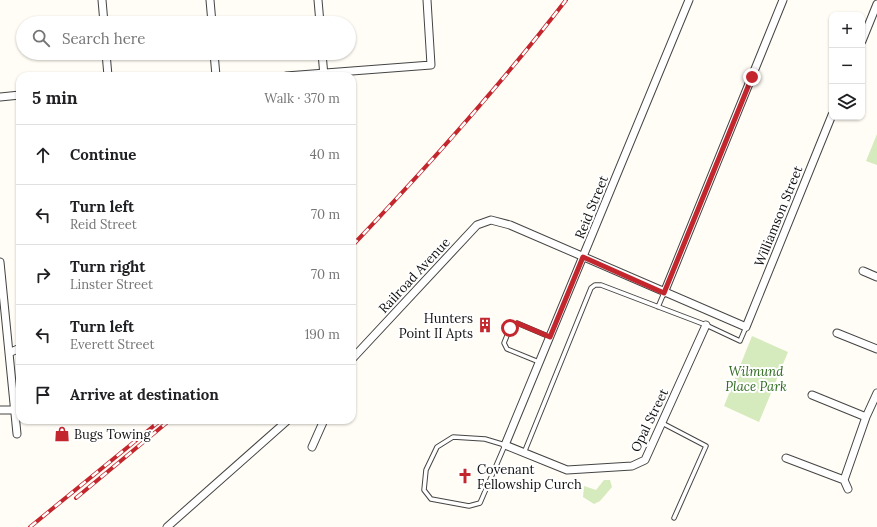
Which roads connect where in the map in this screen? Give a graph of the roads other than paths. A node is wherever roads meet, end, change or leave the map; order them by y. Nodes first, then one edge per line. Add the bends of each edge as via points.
1 (102, 0) edge
2 (210, 0) edge
3 (318, 0) edge
4 (428, 0) edge
5 (689, 0) edge
6 (783, 0) edge
7 (877, 4) edge
8 (103, 16) edge
9 (211, 16) edge
10 (319, 16) edge
11 (865, 34) edge
12 (107, 60) edge
13 (215, 60) edge
14 (322, 60) edge
15 (108, 72) edge
16 (216, 72) edge
17 (323, 72) edge
18 (355, 72) edge
19 (16, 95) edge
20 (0, 97) edge
21 (830, 120) edge
22 (583, 257) junction
23 (0, 262) edge
24 (863, 272) dead end
25 (877, 277) edge
26 (664, 293) junction
27 (658, 307) junction
28 (2, 314) edge
29 (706, 325) junction
30 (746, 327) junction
31 (837, 333) dead end
32 (550, 337) junction
33 (877, 349) edge
34 (16, 350) edge
35 (10, 352) junction
36 (356, 355) edge
37 (539, 362) junction
38 (877, 393) edge
39 (812, 395) dead end
40 (0, 410) edge
41 (15, 410) junction
42 (866, 417) junction
43 (16, 422) edge
44 (16, 424) edge
45 (283, 424) edge
46 (322, 424) edge
47 (662, 424) junction
48 (17, 434) dead end
49 (505, 445) junction
50 (312, 447) dead end
51 (524, 453) junction
52 (786, 458) dead end
53 (844, 480) junction
54 (848, 489) dead end
55 (674, 518) dead end
56 (167, 527) edge

1 - 8 street
2 - 9 street
3 - 10 street
4 - 18 street via 431,65
5 - 22 street, Reid Street
6 - 26 street
7 - 11 street
12 - 15 street
13 - 16 street
14 - 17 street
19 - 20 street
21 - 30 street, Williamson Street
22 - 26 street
22 - 32 street, Reid Street
22 - 36 street, Railroad Avenue via 510,225 491,220 478,225
23 - 28 street
24 - 25 street
26 - 27 lane
26 - 30 street
27 - 29 lane
27 - 51 lane via 601,284 591,288
28 - 35 street
29 - 30 lane via 740,341
29 - 47 street, Opal Street
31 - 33 street
32 - 37 street, Reid Street
32 - 37 lane via 517,323 510,328 504,343 507,349
34 - 35 street
35 - 41 street
37 - 49 street, Reid Street
38 - 42 street
39 - 42 street
40 - 41 street
41 - 43 street
42 - 53 street
44 - 48 street
45 - 56 street
46 - 50 street
47 - 51 street, Opal Street via 645,460 632,466 568,470
47 - 55 lane via 706,446
49 - 49 lane via 485,439 453,437 436,447 426,470 424,490 431,499 469,506 480,503
49 - 51 street, Opal Street
52 - 53 street
53 - 54 street

